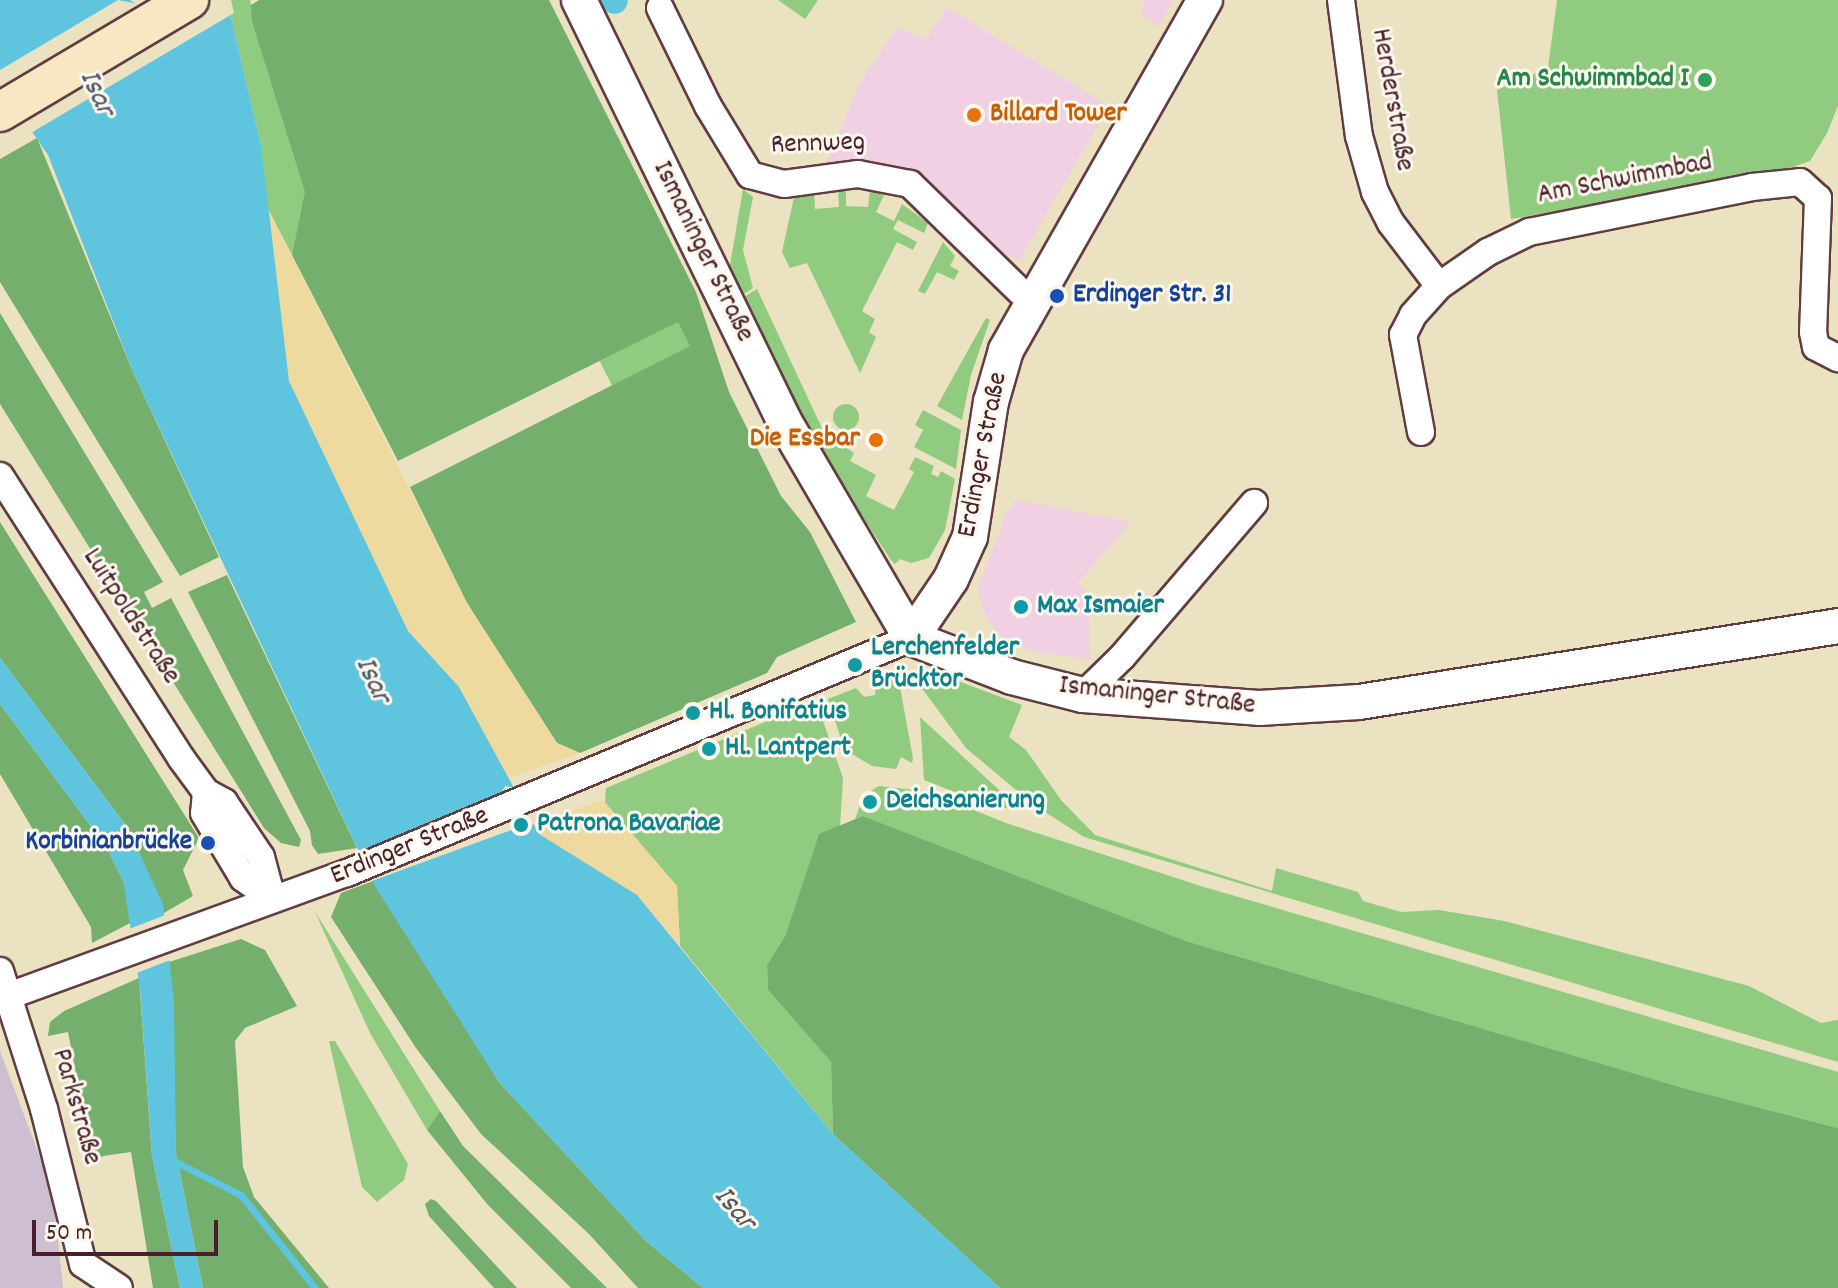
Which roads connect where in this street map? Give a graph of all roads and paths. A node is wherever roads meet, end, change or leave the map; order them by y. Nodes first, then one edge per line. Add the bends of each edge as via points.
1 (189, 0) edge
2 (579, 0) edge
3 (1205, 0) edge
4 (1341, 0) edge
5 (660, 8) dead end
6 (0, 112) edge
7 (1439, 286) junction
8 (1030, 301) junction
9 (1838, 358) edge
10 (1421, 432) dead end
11 (0, 476) edge
12 (1254, 503) dead end
13 (1838, 626) edge
14 (911, 638) junction
15 (1083, 695) junction
16 (272, 898) junction
17 (4, 988) edge
18 (119, 1288) edge

1 - 6 main road
2 - 14 street, Ismaninger Straße via 790,431
3 - 8 street, Erdinger Straße
4 - 7 street, Herderstraße via 1359,136 1375,192 1391,223
5 - 8 street, Rennweg via 708,106 750,175 784,184 858,174 910,184
7 - 9 street, Am Schwimmbad via 1529,232 1800,182 1818,198 1816,347
7 - 10 street, Am Schwimmbad via 1403,335
8 - 14 street, Erdinger Straße via 1006,350 991,402 979,502 967,547
11 - 16 street, Luitpoldstraße via 206,792 224,802 261,857
12 - 15 street
13 - 15 street, Ismaninger Straße via 1308,708
14 - 15 street, Ismaninger Straße via 1012,677
14 - 16 street, Erdinger Straße via 347,873
16 - 17 street, Erdinger Straße via 111,960
17 - 18 street, Parkstraße via 83,1264

